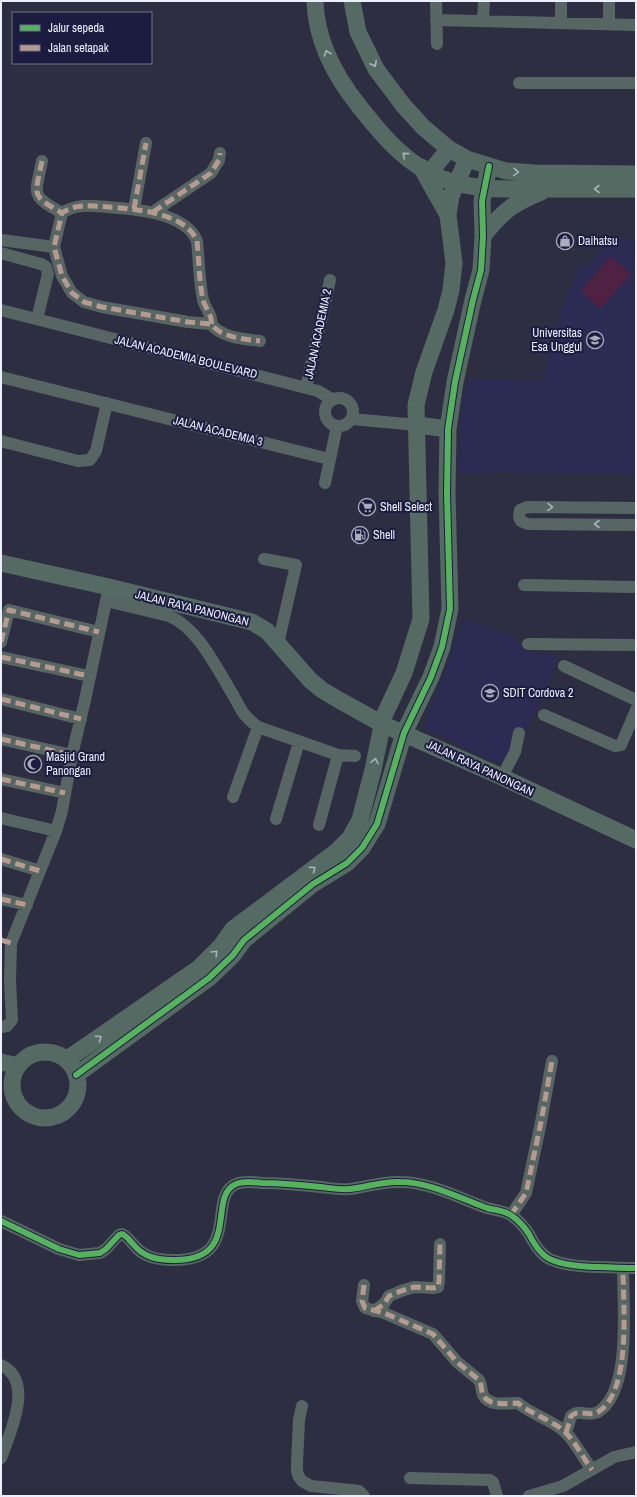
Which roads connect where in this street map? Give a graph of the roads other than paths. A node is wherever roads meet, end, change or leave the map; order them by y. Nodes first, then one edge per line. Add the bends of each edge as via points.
1 (315, 1) edge
2 (360, 1) edge
3 (436, 1) edge
4 (484, 1) edge
5 (560, 1) edge
6 (609, 1) edge
7 (353, 9) edge
8 (436, 20) junction
9 (483, 20) junction
10 (561, 23) junction
11 (609, 24) junction
12 (636, 25) edge
13 (437, 44) dead end
14 (519, 83) dead end
15 (636, 83) edge
16 (146, 142) dead end
17 (449, 149) junction
18 (220, 153) dead end
19 (467, 159) junction
20 (42, 161) dead end
21 (489, 166) junction
22 (425, 170) junction
23 (636, 174) edge
24 (456, 183) junction
25 (549, 188) junction
26 (483, 189) junction
27 (636, 189) edge
28 (134, 209) junction
29 (153, 212) junction
30 (62, 213) junction
31 (448, 215) junction
32 (483, 236) junction
33 (1, 240) edge
34 (54, 247) junction
35 (1, 253) edge
36 (330, 280) dead end
37 (1, 310) edge
38 (37, 319) junction
39 (212, 324) junction
40 (260, 341) dead end
41 (1, 377) edge
42 (306, 388) junction
43 (333, 400) junction
44 (107, 403) junction
45 (352, 419) junction
46 (337, 426) junction
47 (417, 426) junction
48 (448, 429) junction
49 (1, 441) edge
50 (329, 459) junction
51 (325, 483) dead end
52 (636, 508) edge
53 (636, 525) edge
54 (264, 558) dead end
55 (1, 563) edge
56 (524, 585) dead end
57 (636, 587) edge
58 (107, 594) junction
59 (99, 632) junction
60 (1, 642) edge
61 (278, 644) junction
62 (528, 644) dead end
63 (636, 645) edge
64 (1, 657) edge
65 (564, 666) dead end
66 (89, 676) junction
67 (1, 698) edge
68 (636, 700) edge
69 (636, 710) edge
70 (544, 715) dead end
71 (81, 719) junction
72 (382, 724) junction
73 (258, 727) junction
74 (404, 733) junction
75 (519, 733) dead end
76 (1, 739) edge
77 (299, 742) junction
78 (72, 755) junction
79 (338, 755) junction
80 (356, 756) dead end
81 (502, 777) junction
82 (1, 779) edge
83 (65, 793) junction
84 (233, 797) dead end
85 (1, 818) edge
86 (276, 819) dead end
87 (319, 826) dead end
88 (56, 831) junction
89 (636, 840) edge
90 (1, 859) edge
91 (40, 871) junction
92 (1, 899) edge
93 (26, 905) junction
94 (6, 942) edge
95 (204, 973) junction
96 (5, 980) edge
97 (1, 1027) edge
98 (66, 1060) junction
99 (552, 1061) dead end
100 (1, 1062) edge
101 (18, 1066) junction
102 (76, 1075) junction
103 (7, 1087) edge
104 (511, 1214) junction
105 (1, 1221) edge
106 (440, 1244) dead end
107 (623, 1268) junction
108 (636, 1268) edge
109 (364, 1285) dead end
110 (374, 1311) junction
111 (1, 1365) edge
112 (302, 1406) dead end
113 (566, 1433) junction
114 (636, 1452) edge
115 (1, 1458) edge
116 (592, 1470) junction
117 (410, 1478) dead end
118 (364, 1496) edge
119 (497, 1496) edge
120 (529, 1496) edge

22 -> 1 street via 388,141 374,126 332,66 321,34
2 - 7 street via 359,12
3 - 8 street
4 - 9 street
5 - 10 street
6 - 11 street
7 -> 17 street via 358,32 376,69 423,127
8 - 9 street
8 - 13 street
9 - 10 street
10 - 11 street
11 - 12 street
14 - 15 street
16 - 28 street
17 - 19 street
17 - 22 street
18 - 29 street via 211,173
19 - 21 street
19 - 24 street
20 - 30 street via 36,188 38,197
21 -> 23 street via 506,171 534,173 599,168
21 - 26 street
22 - 24 street
22 - 31 street
24 - 26 street
24 - 31 street
25 - 26 street
27 -> 25 street
25 - 32 street via 512,205
26 - 32 street
28 - 29 street
28 - 30 street via 81,206
29 - 39 street via 182,224 195,236 202,294
30 - 34 street
31 - 47 street via 454,263 451,290 424,372 416,405
32 - 48 street via 481,270 455,382
33 - 34 street
34 - 39 street via 66,284 72,293 84,302 110,309
35 - 38 street via 46,267 48,274
36 - 42 street, JALAN ACADEMIA 2
37 - 38 street, JALAN ACADEMIA BOULEVARD
38 - 42 street, JALAN ACADEMIA BOULEVARD
39 - 40 street via 217,330 228,335
41 - 44 street, JALAN ACADEMIA 3
42 - 43 street, JALAN ACADEMIA BOULEVARD via 318,390
43 - 45 street, JALAN ACADEMIA BOULEVARD via 342,398 350,402 354,410
43 - 46 street via 327,406 325,414 329,422
44 - 49 street via 96,451 90,460 78,461
44 - 50 street, JALAN ACADEMIA 3
45 - 46 street via 346,425
45 - 47 street
46 - 50 street
47 - 48 street
47 - 72 street via 421,619 404,673
48 - 74 street via 448,623 431,677
50 - 51 street
53 -> 52 street via 528,524 519,517 520,510 527,507
54 - 61 street via 296,565
55 - 58 street, JALAN RAYA PANONGAN
56 - 57 street
58 - 59 street
58 - 61 street, JALAN RAYA PANONGAN via 252,622 267,631
58 - 73 street via 169,616 186,626 213,663 240,711
59 - 60 street via 9,610
59 - 66 street
61 - 72 street, JALAN RAYA PANONGAN via 300,670 322,690
62 - 63 street
64 - 66 street
65 - 68 street
66 - 71 street
67 - 71 street
69 - 70 street via 619,746
71 - 78 street
72 - 74 street, JALAN RAYA PANONGAN
95 -> 72 street via 233,929 337,851 350,838 365,806
73 - 77 street
73 - 84 street
74 - 81 street, JALAN RAYA PANONGAN
74 - 95 street via 377,824 362,848 347,863 314,884 244,940 233,955
75 - 81 street via 515,752
76 - 78 street
77 - 79 street
77 - 86 street
78 - 83 street
79 - 80 street
79 - 87 street
81 - 89 street, JALAN RAYA PANONGAN
82 - 83 street
83 - 88 street
85 - 88 street
88 - 91 street
90 - 91 street
91 - 93 street
92 - 93 street
93 - 94 street
94 - 96 street
98 -> 95 street
95 - 102 street
96 - 97 street via 12,1020
98 - 101 street via 59,1055 43,1052 29,1056
98 - 102 street
99 - 104 street via 526,1193
100 - 101 street
101 - 103 street
102 - 103 street via 77,1093 73,1101 67,1109 51,1117 42,1117 26,1111
104 - 105 street via 415,1183 386,1182 350,1189 335,1189 244,1182 232,1186 224,1198 218,1234 212,1247 195,1257 173,1260 149,1257 122,1234 100,1253 85,1255 68,1252
104 - 107 street via 528,1232 537,1248 551,1260 572,1265
106 - 110 street via 438,1287 414,1287 401,1291 389,1296 384,1304
107 - 108 street
107 - 113 street via 623,1343 618,1382 606,1405 597,1413 577,1413 571,1416
109 - 110 street via 363,1306
110 - 113 street via 436,1336 449,1355 479,1380 483,1395 489,1401 518,1403
111 - 115 street via 12,1372 18,1394 18,1408
112 - 118 street via 297,1463 299,1477 311,1486 352,1490
113 - 116 street
114 - 116 street via 614,1457
116 - 120 street via 563,1486
117 - 119 street via 490,1480

